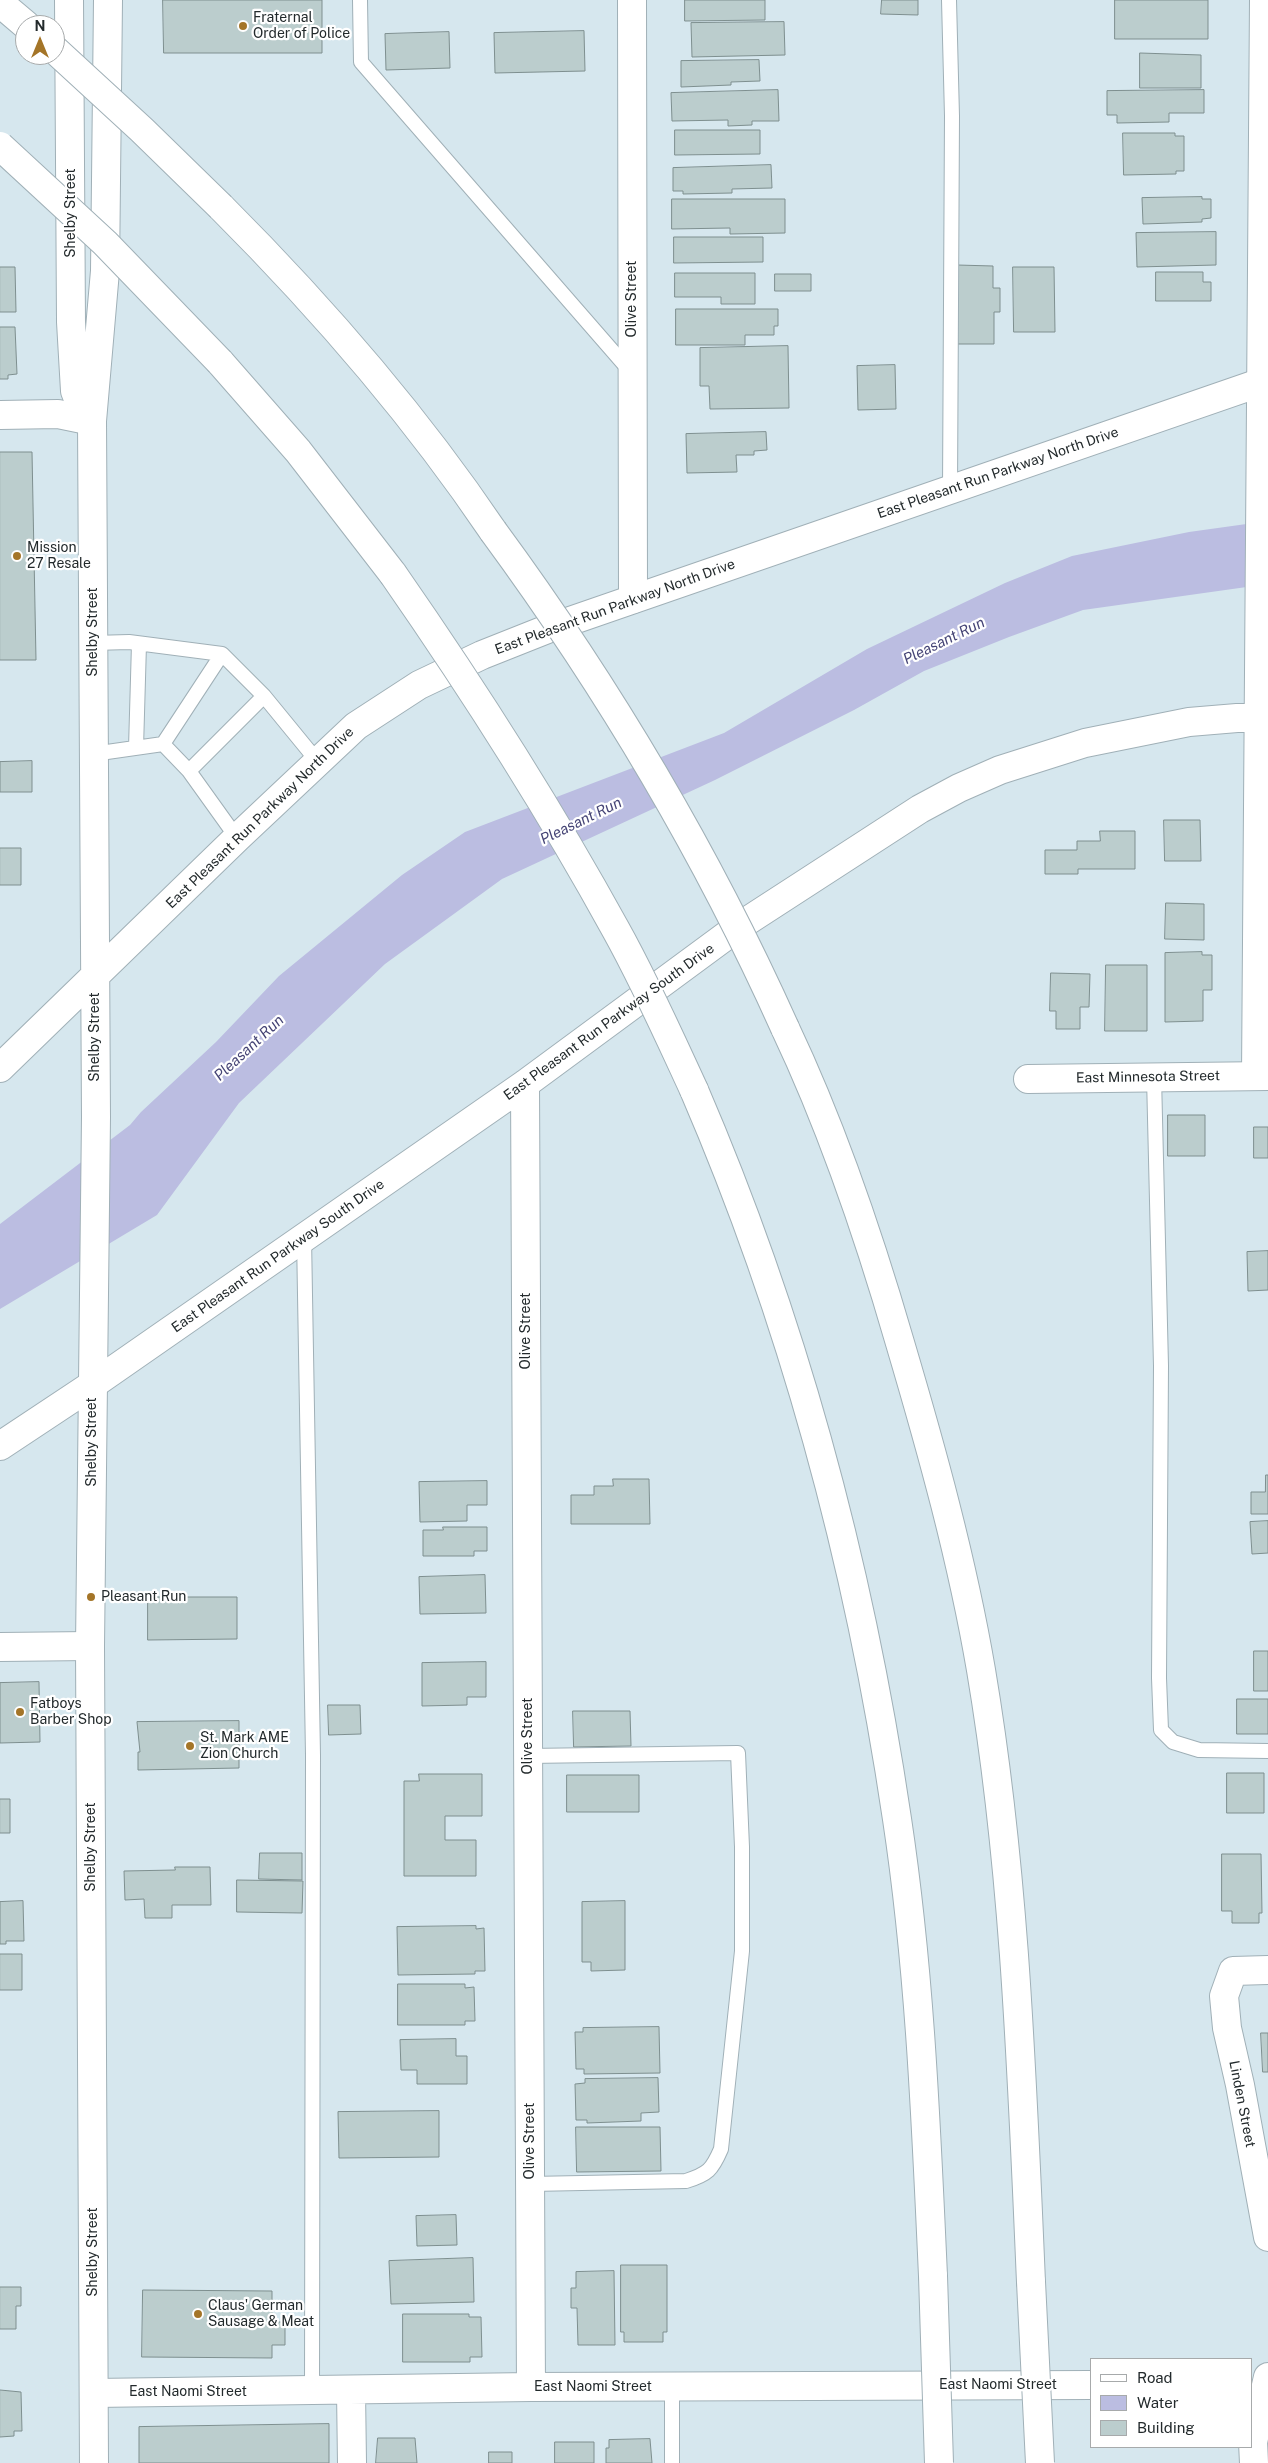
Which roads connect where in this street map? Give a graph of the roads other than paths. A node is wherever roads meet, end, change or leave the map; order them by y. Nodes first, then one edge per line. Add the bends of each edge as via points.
1 (69, 0) edge
2 (108, 0) edge
3 (360, 0) edge
4 (632, 0) edge
5 (949, 0) edge
6 (1264, 0) edge
7 (0, 3) edge
8 (15, 16) edge
9 (65, 59) edge
10 (0, 146) edge
11 (632, 374) junction
12 (1265, 381) edge
13 (0, 415) edge
14 (92, 421) junction
15 (950, 490) junction
16 (633, 599) junction
17 (93, 643) junction
18 (139, 644) junction
19 (222, 654) junction
20 (264, 696) junction
21 (1263, 718) edge
22 (163, 744) junction
23 (136, 748) junction
24 (93, 754) junction
25 (318, 762) junction
26 (189, 771) junction
27 (237, 838) junction
28 (1263, 847) edge
29 (94, 976) junction
30 (0, 1068) edge
31 (1262, 1076) edge
32 (1028, 1078) dead end
33 (1154, 1078) junction
34 (525, 1084) junction
35 (304, 1238) junction
36 (92, 1385) junction
37 (0, 1446) edge
38 (90, 1646) junction
39 (0, 1647) edge
40 (1268, 1751) edge
41 (528, 1756) junction
42 (1268, 1970) edge
43 (530, 2184) junction
44 (1264, 2191) edge
45 (1268, 2237) edge
46 (1263, 2383) edge
47 (1090, 2385) edge
48 (531, 2387) junction
49 (672, 2387) junction
50 (312, 2391) junction
51 (351, 2391) junction
52 (94, 2393) junction
53 (94, 2463) edge
54 (352, 2463) edge
55 (672, 2463) edge
56 (939, 2463) edge
57 (1040, 2463) edge
58 (1254, 2463) edge

1 - 14 main road, Shelby Street via 70,322 75,391 83,412
2 - 14 main road, Shelby Street via 105,271
3 - 11 lane via 361,62
4 - 11 main road, Olive Street
5 - 15 lane via 952,116
6 - 12 main road
7 - 8 main road
9 - 57 main road, bridge via 277,262 408,413 576,649 656,778 725,902 808,1076 872,1249 917,1400 959,1559 981,1671 1015,1954
10 - 56 main road, bridge via 111,249 220,362 310,465 394,574 486,712 588,880 646,988 726,1164 756,1244 818,1444 865,1634 893,1793 910,1924 924,2085
11 - 16 main road, Olive Street
12 - 15 main road, East Pleasant Run Parkway North Drive
12 - 21 main road via 1259,636
13 - 14 main road via 58,414
14 - 17 main road, Shelby Street
15 - 16 main road, East Pleasant Run Parkway North Drive
16 - 25 main road, East Pleasant Run Parkway North Drive via 515,641 419,685 356,726
17 - 18 lane
17 - 24 main road, Shelby Street
18 - 19 lane
18 - 23 lane
19 - 20 lane
19 - 22 lane
20 - 25 lane
20 - 26 lane
21 - 28 main road
21 - 34 main road, East Pleasant Run Parkway South Drive via 1206,720 1115,736 1028,760 959,788 905,818 738,928
22 - 23 lane
22 - 26 lane
23 - 24 lane
24 - 29 main road, Shelby Street
25 - 27 main road, East Pleasant Run Parkway North Drive
26 - 27 lane
27 - 29 main road, East Pleasant Run Parkway North Drive
28 - 31 main road
29 - 30 main road, East Pleasant Run Parkway North Drive
29 - 36 main road, Shelby Street via 96,1117
31 - 33 main road, East Minnesota Street
32 - 33 main road, East Minnesota Street
33 - 40 lane via 1160,1366 1161,1730 1173,1742 1199,1750
34 - 35 main road, East Pleasant Run Parkway South Drive
34 - 41 main road, Olive Street
35 - 36 main road, East Pleasant Run Parkway South Drive
35 - 50 lane via 313,1755
36 - 37 main road, East Pleasant Run Parkway South Drive
36 - 38 main road, Shelby Street
38 - 39 main road
38 - 52 main road, Shelby Street
41 - 43 main road, Olive Street
41 - 43 lane via 738,1753 742,1847 742,1951 721,2149 715,2164 705,2175 686,2180
42 - 44 main road, Linden Street via 1233,1971 1224,1996 1227,2028
43 - 48 main road, Olive Street
44 - 45 main road, Linden Street
46 - 58 main road via 1253,2442
47 - 49 main road, East Naomi Street
48 - 49 main road, East Naomi Street
48 - 51 main road, East Naomi Street
49 - 55 lane
50 - 51 main road, East Naomi Street
50 - 52 main road, East Naomi Street
51 - 54 main road
52 - 53 main road, Shelby Street

